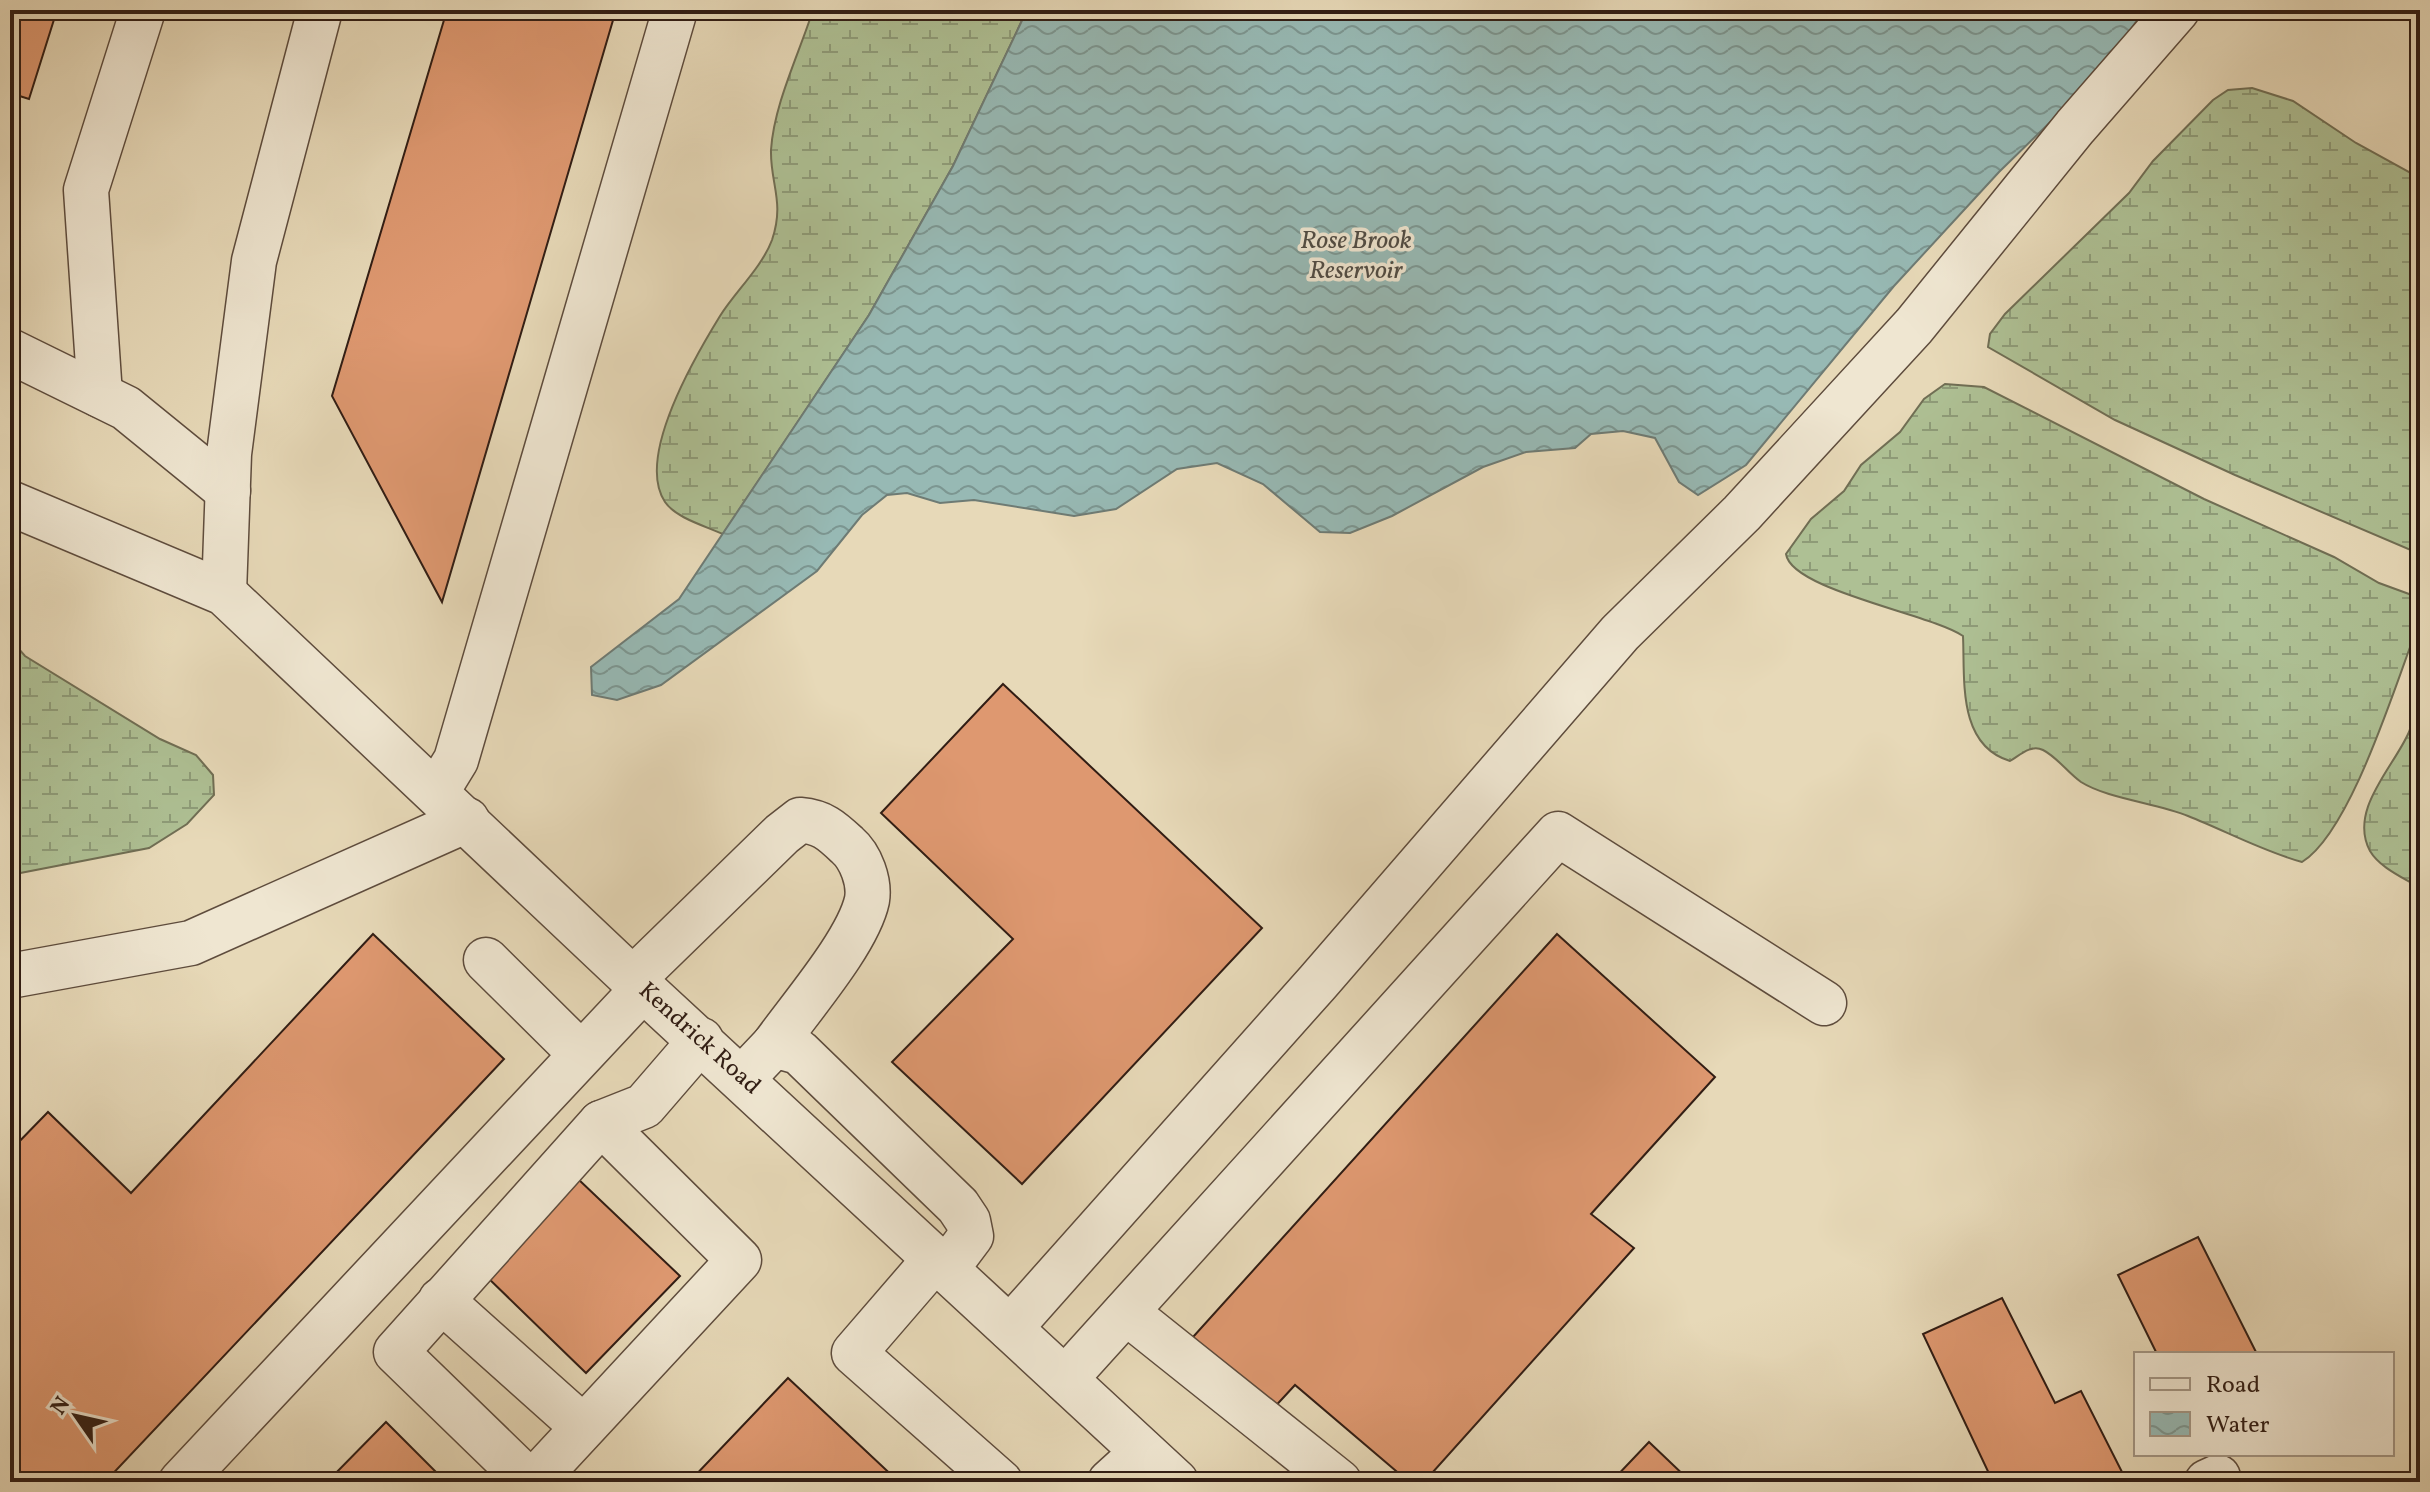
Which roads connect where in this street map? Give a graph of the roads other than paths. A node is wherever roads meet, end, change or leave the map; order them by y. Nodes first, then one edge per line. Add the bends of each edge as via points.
1 (143, 10) edge
2 (320, 10) edge
3 (675, 10) edge
4 (2177, 10) edge
5 (10, 351) edge
6 (100, 395) junction
7 (228, 491) junction
8 (10, 503) edge
9 (224, 593) junction
10 (452, 806) junction
11 (486, 960) dead end
12 (10, 976) edge
13 (638, 984) junction
14 (1824, 1003) dead end
15 (701, 1040) junction
16 (774, 1045) junction
17 (581, 1054) junction
18 (745, 1081) junction
19 (601, 1123) junction
20 (941, 1263) junction
21 (441, 1300) junction
22 (1126, 1312) junction
23 (1010, 1328) junction
24 (1065, 1379) junction
25 (583, 1427) junction
26 (1143, 1452) junction
27 (181, 1482) edge
28 (532, 1482) edge
29 (1000, 1482) edge
30 (1110, 1482) edge
31 (1176, 1482) edge
32 (1339, 1482) edge

1 - 6 street via 86,190
2 - 7 street via 254,261
3 - 10 street via 456,760
4 - 23 street via 1914,326 1742,513 1620,633
5 - 6 street
6 - 7 street via 126,408
7 - 9 street
8 - 9 street
9 - 10 street, Kendrick Road
10 - 12 street via 191,943
10 - 13 street, Kendrick Road
11 - 17 street
13 - 15 street, Kendrick Road
13 - 16 street via 782,834 800,820 820,822 855,851 865,875 867,900 851,937
13 - 17 street
14 - 22 street via 1558,834
15 - 18 street, Kendrick Road
15 - 19 street via 644,1106
16 - 18 street
16 - 20 street via 799,1052 958,1206 971,1236
17 - 27 street
18 - 20 street, Kendrick Road
19 - 21 street
19 - 25 street via 739,1260
20 - 23 street, Kendrick Road
20 - 29 street via 854,1353
21 - 25 street
21 - 28 street via 396,1352
22 - 24 street
22 - 32 street
23 - 24 street, Kendrick Road
24 - 26 street, Kendrick Road
25 - 28 street
26 - 30 street
26 - 31 street, Kendrick Road

